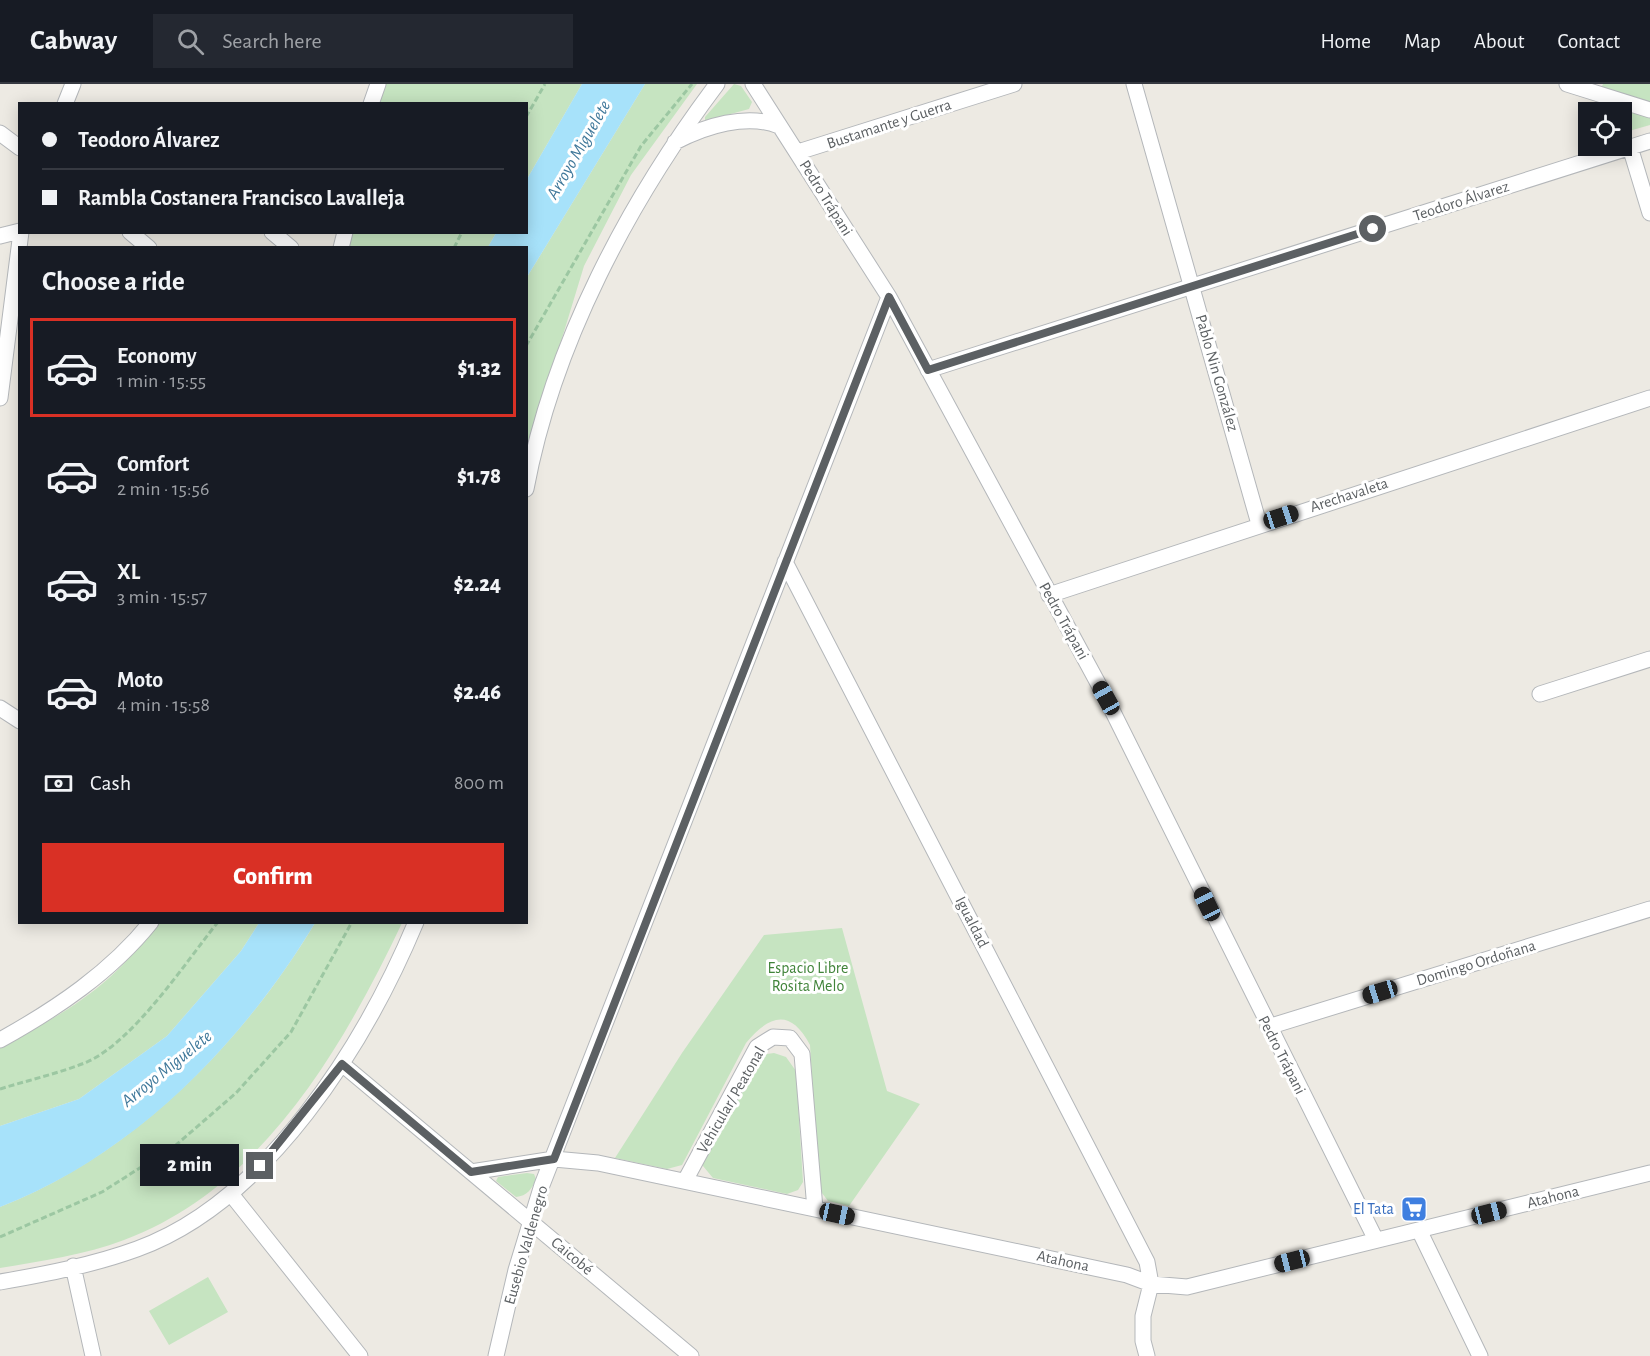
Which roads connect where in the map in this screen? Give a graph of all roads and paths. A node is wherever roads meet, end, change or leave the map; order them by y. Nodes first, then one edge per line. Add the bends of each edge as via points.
1 (73, 84) edge
2 (545, 84) edge
3 (692, 84) edge
4 (717, 84) edge
5 (753, 84) edge
6 (1014, 84) edge
7 (1134, 84) edge
8 (1567, 84) edge
9 (65, 102) edge
10 (1650, 110) edge
11 (528, 114) edge
12 (779, 126) junction
13 (0, 133) edge
14 (1650, 141) edge
15 (673, 144) junction
16 (18, 146) edge
17 (1632, 146) edge
18 (798, 152) junction
19 (1632, 154) edge
20 (1602, 156) edge
21 (1650, 213) edge
22 (18, 232) edge
23 (132, 234) edge
24 (275, 234) edge
25 (0, 236) edge
26 (147, 246) edge
27 (289, 246) edge
28 (18, 249) edge
29 (1192, 286) junction
30 (889, 297) junction
31 (528, 343) edge
32 (928, 370) junction
33 (0, 398) edge
34 (1650, 398) edge
35 (528, 482) edge
36 (1260, 524) junction
37 (785, 562) junction
38 (1049, 595) junction
39 (1650, 659) edge
40 (1540, 694) dead end
41 (0, 708) edge
42 (18, 720) edge
43 (1650, 909) edge
44 (149, 924) edge
45 (216, 924) edge
46 (351, 924) edge
47 (415, 924) edge
48 (1268, 1027) junction
49 (0, 1040) edge
50 (342, 1064) junction
51 (0, 1089) edge
52 (554, 1159) junction
53 (471, 1172) junction
54 (1650, 1173) edge
55 (686, 1179) junction
56 (231, 1194) junction
57 (815, 1209) junction
58 (532, 1222) junction
59 (1419, 1230) junction
60 (0, 1238) edge
61 (1376, 1240) junction
62 (74, 1266) junction
63 (0, 1282) edge
64 (1151, 1284) junction
65 (93, 1356) edge
66 (360, 1356) edge
67 (496, 1356) edge
68 (691, 1356) edge
69 (1147, 1356) edge
70 (1480, 1356) edge

1 - 9 street
2 - 11 path
3 - 31 path via 641,146
4 - 15 street
5 - 12 street, Pedro Trápani
6 - 18 street, Bustamante y Guerra
7 - 29 street, Pablo Nin González
8 - 10 street
12 - 15 street via 753,119 709,129
12 - 18 street, Pedro Trápani
13 - 16 street
14 - 17 street, Teodoro Álvarez
15 - 35 street via 626,220 596,282 558,377
18 - 30 street, Pedro Trápani
19 - 21 street
20 - 29 street, Teodoro Álvarez
22 - 25 street
23 - 26 street
24 - 27 street
28 - 33 street
29 - 32 street, Teodoro Álvarez
29 - 36 street, Pablo Nin González
30 - 32 street, Pedro Trápani
30 - 37 street, Eusebio Valdenegro
32 - 38 street, Pedro Trápani
34 - 36 street, Arechavaleta
36 - 38 street, Arechavaleta
37 - 52 street, Eusebio Valdenegro
37 - 64 street, Igualdad via 1148,1262
38 - 48 street, Pedro Trápani via 1106,698
39 - 40 street
41 - 42 street
43 - 48 street, Domingo Ordoñana
44 - 49 street via 124,953 61,1003
45 - 51 path via 127,1033 106,1050 88,1061
46 - 60 path via 291,1032 236,1093 176,1145 102,1192
47 - 50 street
48 - 61 street, Pedro Trápani
50 - 53 street, Caicobé
50 - 56 street via 273,1153
52 - 53 street, Atahona
52 - 55 street, Atahona
52 - 58 street, Eusebio Valdenegro
53 - 58 street, Caicobé
54 - 59 street, Atahona
55 - 57 street, Atahona
55 - 57 street, Vehicular/ Peatonal via 757,1047 773,1037 790,1038 802,1054
56 - 62 street via 138,1249
56 - 66 street
57 - 64 street, Atahona via 1128,1275
58 - 67 street, Eusebio Valdenegro
58 - 68 street, Caicobé
59 - 61 street, Atahona
59 - 70 street
61 - 64 street, Atahona via 1187,1287
62 - 63 street
62 - 65 street
64 - 69 street via 1143,1316

